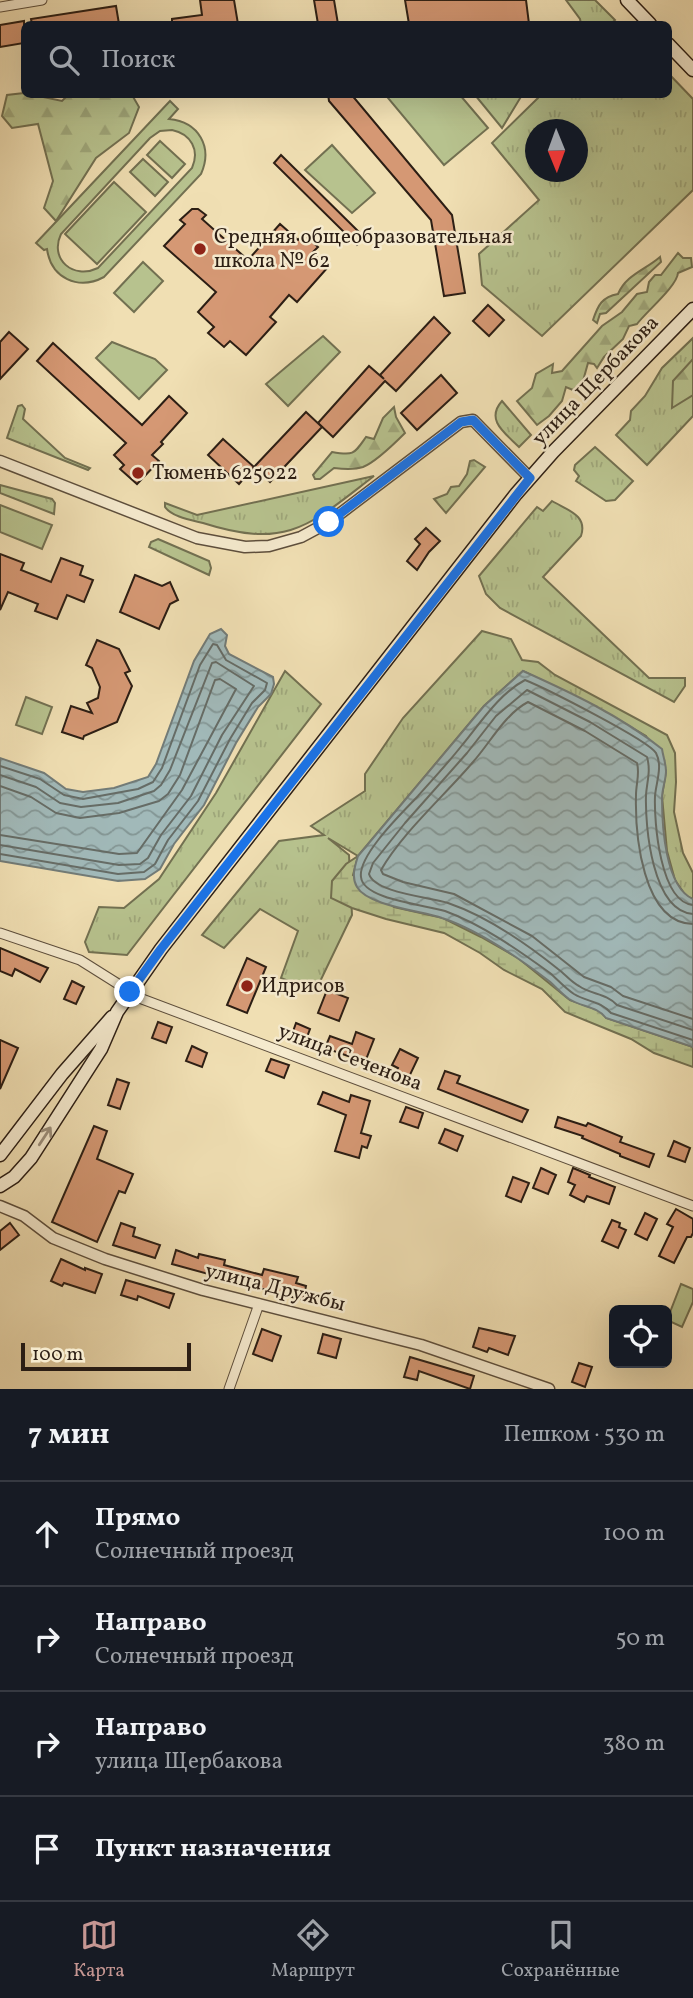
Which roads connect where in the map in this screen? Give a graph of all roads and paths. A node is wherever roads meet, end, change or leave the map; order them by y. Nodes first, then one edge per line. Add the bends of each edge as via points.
1 (42, 0) edge
2 (627, 0) edge
3 (0, 7) edge
4 (647, 21) edge
5 (672, 48) edge
6 (693, 70) edge
7 (693, 309) edge
8 (0, 461) edge
9 (530, 478) junction
10 (0, 933) edge
11 (130, 992) junction
12 (117, 1012) junction
13 (0, 1155) edge
14 (0, 1186) edge
15 (0, 1206) edge
16 (693, 1206) edge
17 (260, 1304) junction
18 (229, 1389) edge
19 (549, 1389) edge

1 - 3 street
2 - 4 main road
5 - 6 main road
7 - 9 main road, улица Щербакова
8 - 9 street via 197,538 245,547 301,537 329,522 461,422 473,420
9 - 11 main road, улица Щербакова
10 - 11 street, улица Сеченова via 80,960
11 - 12 main road, улица Щербакова
11 - 16 street, улица Сеченова
12 - 13 main road, улица Щербакова via 83,1047
14 -> 12 main road, улица Щербакова via 31,1158 101,1049
15 - 17 street, улица Дружбы via 81,1251
17 - 18 street
17 - 19 street, улица Дружбы via 421,1345

